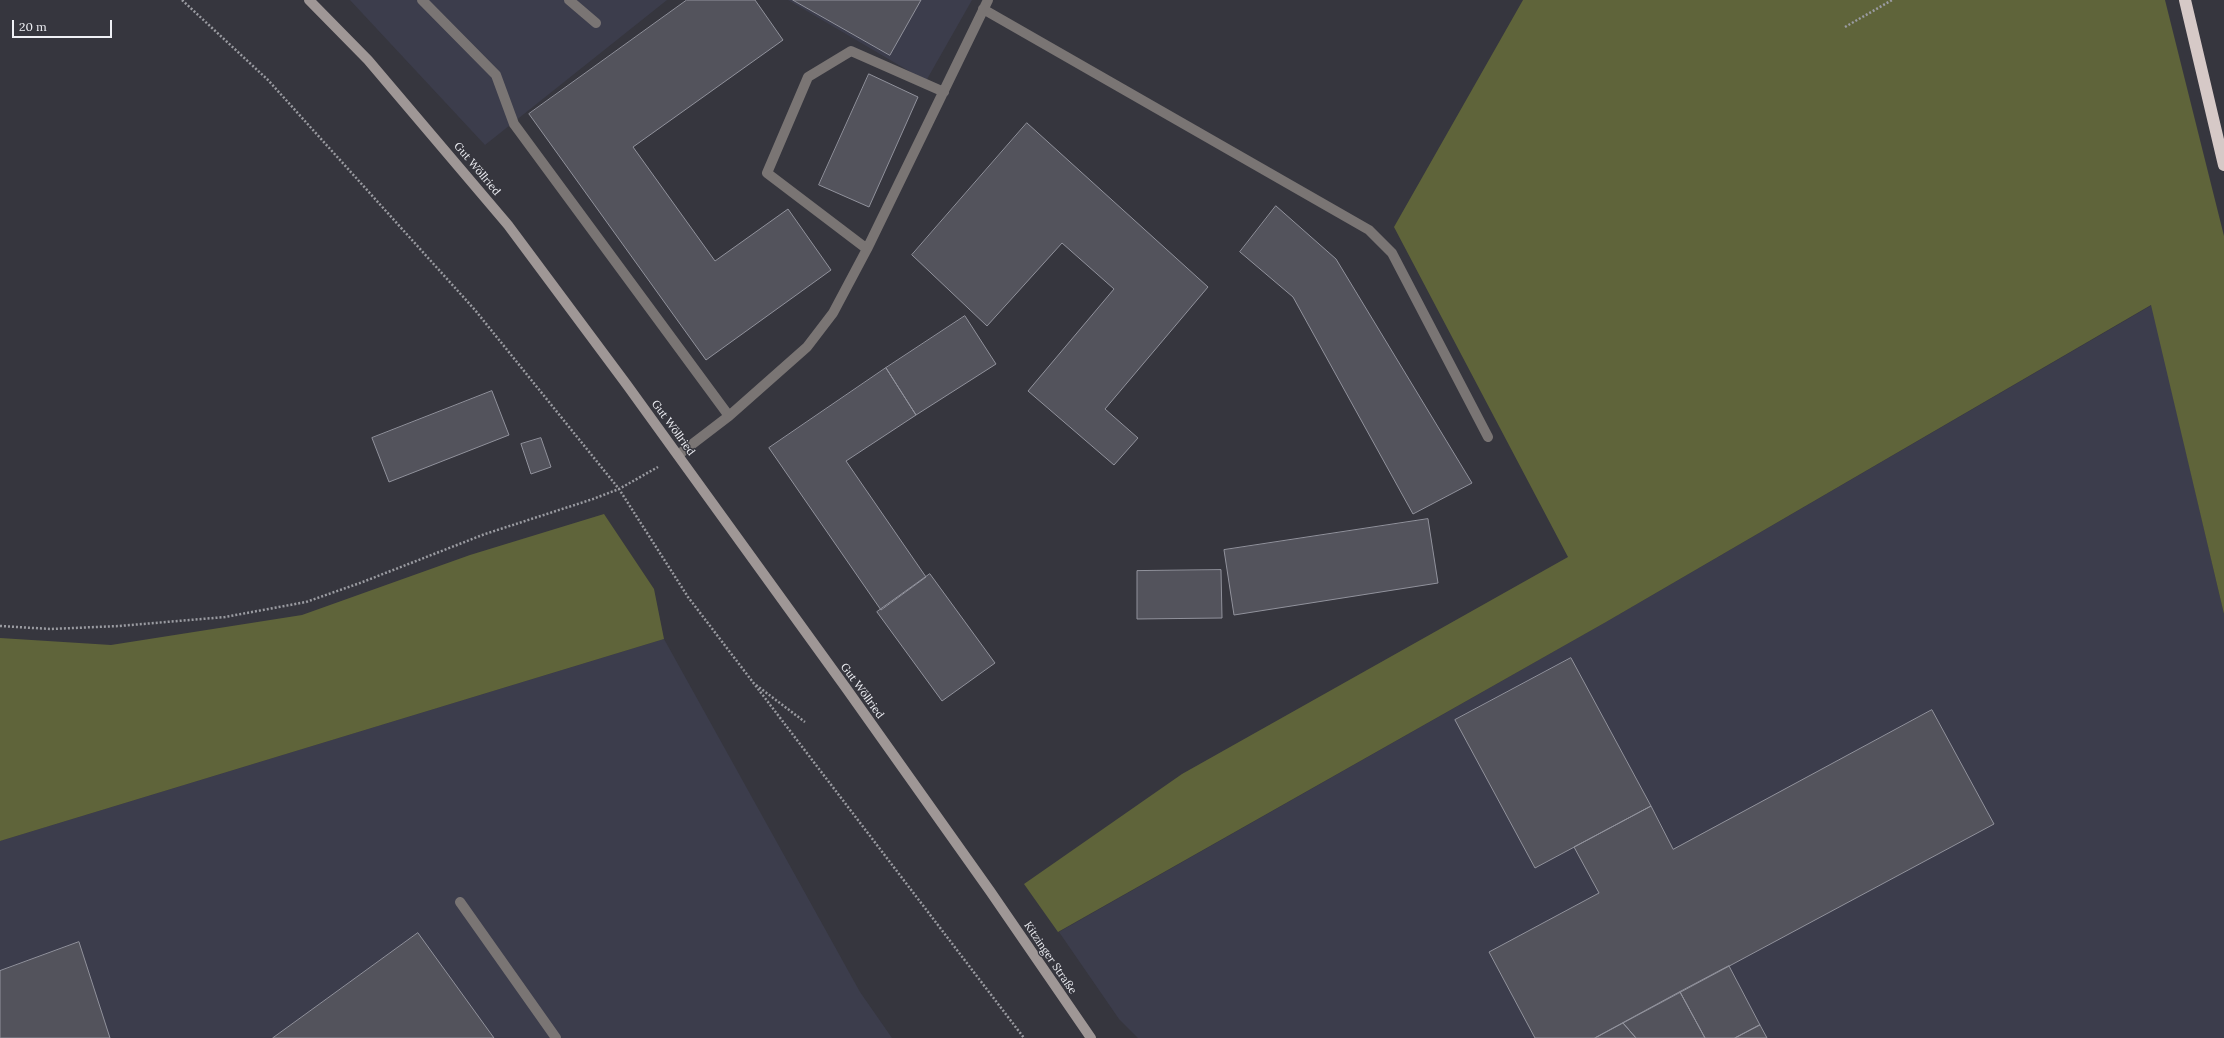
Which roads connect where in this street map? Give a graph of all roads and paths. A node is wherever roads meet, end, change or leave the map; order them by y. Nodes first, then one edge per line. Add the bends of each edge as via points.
1 (182, 0) edge
2 (310, 0) edge
3 (422, 0) edge
4 (569, 0) edge
5 (988, 0) edge
6 (1892, 0) edge
7 (2186, 0) edge
8 (983, 9) junction
9 (596, 23) dead end
10 (1845, 27) dead end
11 (944, 92) junction
12 (2224, 165) edge
13 (867, 249) junction
14 (729, 416) junction
15 (1488, 437) dead end
16 (678, 455) junction
17 (619, 489) junction
18 (0, 626) edge
19 (753, 683) junction
20 (806, 722) dead end
21 (990, 891) joint
22 (460, 902) dead end
23 (556, 1038) edge
24 (1024, 1038) edge
25 (1091, 1038) edge

1 - 17 path via 268,80 464,298
2 - 16 street, Gut Wöllried via 368,60 508,225
3 - 14 lane via 496,76 514,124
4 - 9 lane
5 - 8 lane
6 - 10 path
7 - 12 highway
8 - 11 lane
8 - 15 lane via 1369,230 1392,253
11 - 13 lane
11 - 13 lane via 851,51 808,77 767,173
13 - 14 lane via 833,313 807,347
14 - 16 lane
16 - 17 path
16 - 21 street, Gut Wöllried
17 - 18 path via 485,534 367,580 299,603 225,617 119,626 51,629
17 - 19 path via 688,597
19 - 20 path
19 - 24 path
21 - 25 street, Kitzinger Straße
22 - 23 lane

